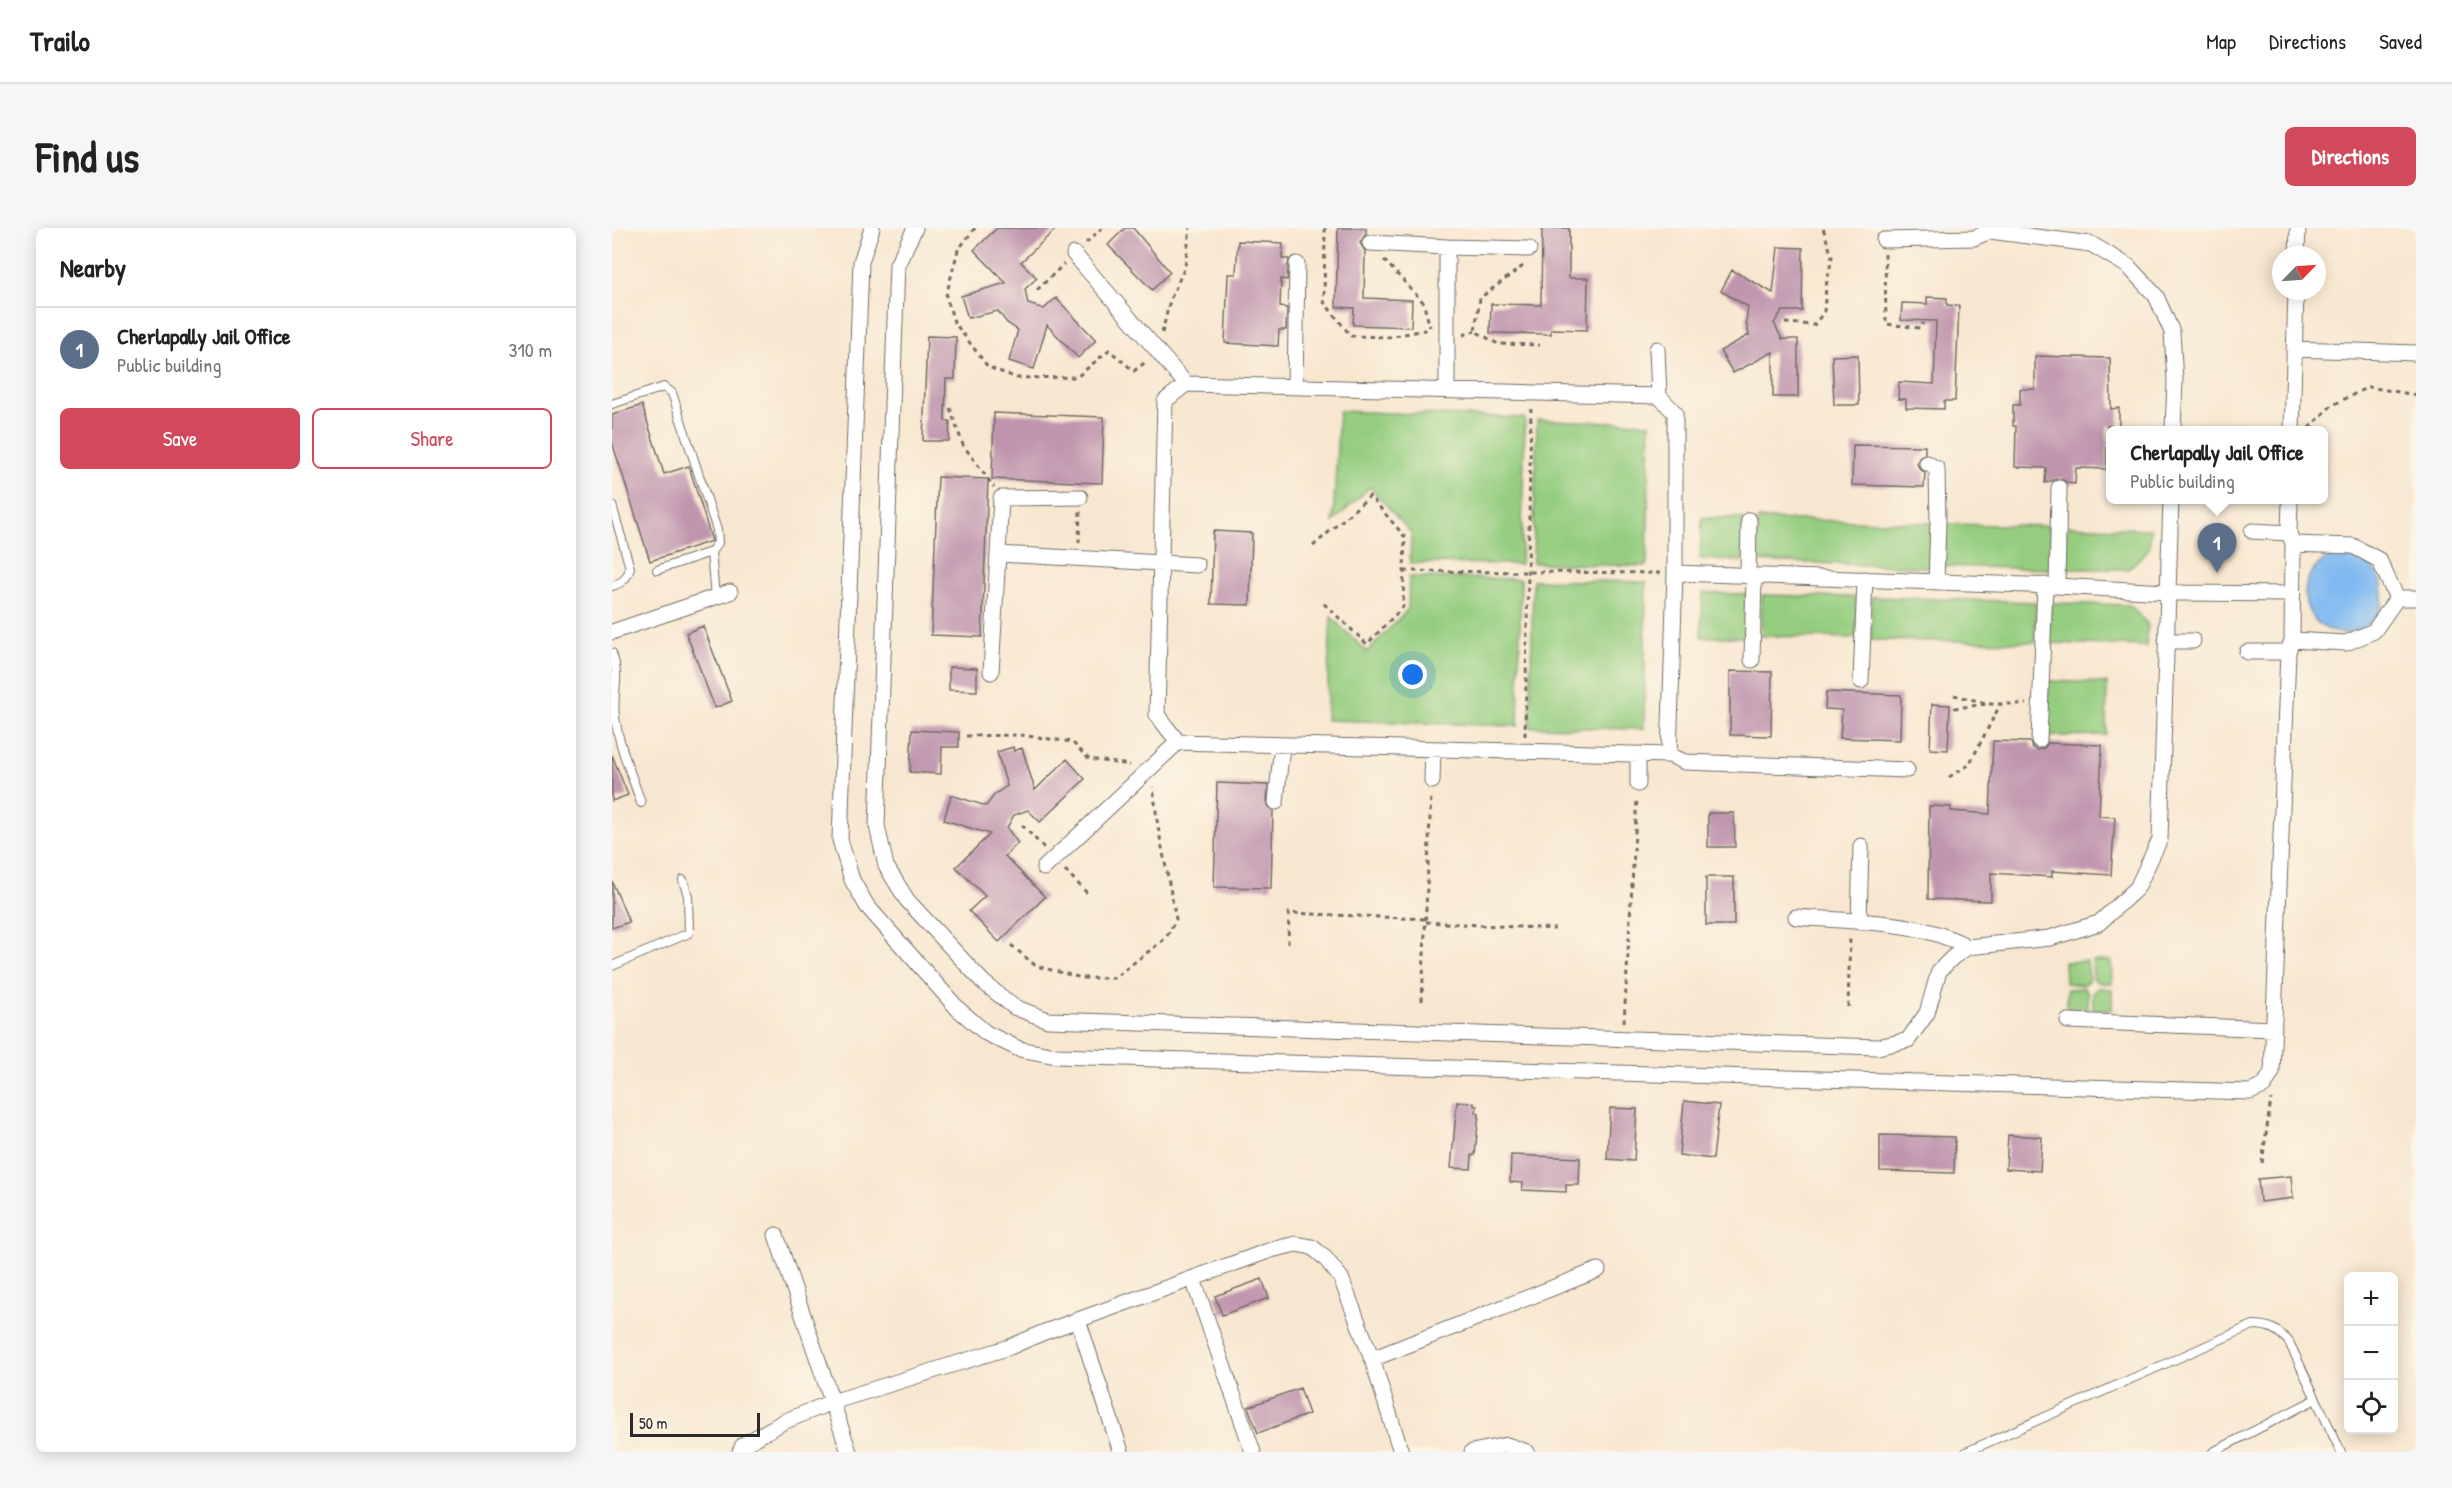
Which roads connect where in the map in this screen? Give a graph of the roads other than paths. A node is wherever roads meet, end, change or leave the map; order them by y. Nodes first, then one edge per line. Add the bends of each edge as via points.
1 (872, 228) edge
2 (915, 228) edge
3 (2298, 228) edge
4 (1989, 230) edge
5 (1884, 240) road end
6 (1370, 243) road end
7 (2297, 246) edge
8 (1448, 247) junction
9 (1529, 249) road end
10 (1074, 254) dead end
11 (1297, 264) dead end
12 (2296, 300) edge
13 (1657, 349) dead end
14 (2294, 349) junction
15 (2416, 352) edge
16 (1186, 384) junction
17 (1295, 387) junction
18 (1448, 390) junction
19 (1659, 396) junction
20 (612, 405) edge
21 (2174, 426) edge
22 (2292, 426) edge
23 (1927, 463) dead end
24 (2059, 488) dead end
25 (1080, 497) road end
26 (2171, 504) edge
27 (2290, 504) edge
28 (612, 505) edge
29 (1749, 520) dead end
30 (2252, 531) dead end
31 (2291, 538) junction
32 (711, 552) junction
33 (998, 554) junction
34 (1161, 564) junction
35 (1197, 565) dead end
36 (657, 570) dead end
37 (1675, 573) junction
38 (1751, 576) junction
39 (1865, 579) junction
40 (1936, 582) junction
41 (2051, 585) junction
42 (612, 586) edge
43 (2168, 591) junction
44 (2292, 594) junction
45 (722, 595) joint
46 (2397, 598) junction
47 (2416, 598) edge
48 (613, 629) edge
49 (2166, 641) junction
50 (2193, 641) dead end
51 (2290, 646) junction
52 (2247, 652) dead end
53 (612, 653) edge
54 (1752, 660) dead end
55 (991, 672) dead end
56 (1861, 681) dead end
57 (2039, 740) dead end
58 (1178, 742) junction
59 (1282, 744) junction
60 (1433, 748) junction
61 (1638, 754) junction
62 (1669, 755) junction
63 (1906, 770) dead end
64 (1432, 781) road end
65 (1638, 784) road end
66 (1276, 802) dead end
67 (641, 803) dead end
68 (1861, 846) dead end
69 (1044, 868) dead end
70 (683, 880) dead end
71 (1796, 917) dead end
72 (1854, 922) junction
73 (1968, 947) junction
74 (612, 966) edge
75 (2068, 1021) dead end
76 (2274, 1029) junction
77 (776, 1235) dead end
78 (1598, 1270) dead end
79 (1193, 1279) junction
80 (1078, 1320) junction
81 (1372, 1359) junction
82 (2316, 1399) junction
83 (832, 1402) junction
84 (740, 1452) edge
85 (849, 1452) edge
86 (1121, 1452) edge
87 (1253, 1452) edge
88 (1401, 1452) edge
89 (1472, 1452) edge
90 (1527, 1452) edge
91 (1966, 1452) edge
92 (2213, 1452) edge
93 (2341, 1452) edge

1 - 76 street via 861,262 840,840 852,880 867,906 958,1009 986,1033 1019,1048 1056,1056 2234,1093 2264,1086 2272,1072
2 - 73 street via 897,265 877,826 886,866 907,900 983,982 1014,1007 1048,1020 1878,1047 1908,1040 1927,1013 1939,971
3 - 7 street
4 - 5 street via 1974,238
4 - 21 street via 2091,244 2128,266 2156,296 2172,332
6 - 8 street
8 - 9 street
8 - 18 street
10 - 16 street
11 - 17 street
12 - 14 street
13 - 19 street
14 - 15 street
14 - 22 street
16 - 17 street
16 - 34 street via 1165,401
17 - 18 street
18 - 19 street
19 - 37 street via 1675,413
20 - 32 lane via 664,387 672,393 717,530 718,543
23 - 40 street via 1936,469
24 - 41 street
25 - 33 street via 1001,498
26 - 43 street
27 - 31 street
28 - 42 lane via 630,568 621,584
29 - 38 street
30 - 31 street
31 - 44 street
31 - 46 street via 2353,546 2379,560
32 - 36 lane
32 - 45 lane
33 - 34 street
33 - 55 street
34 - 35 street
34 - 58 street via 1157,715
37 - 38 street
37 - 62 street
38 - 39 street
38 - 54 street
39 - 40 street
39 - 56 street
40 - 41 street
41 - 43 street
41 - 57 street
43 - 44 street
43 - 49 street
44 - 51 street
45 - 48 street
46 - 47 street
46 - 51 street via 2374,631 2346,643
49 - 50 street
49 - 73 street via 2160,839 2137,888 2099,923 2050,938
51 - 52 street
51 - 76 street
53 - 67 lane via 617,675 613,696 618,733
58 - 59 street
58 - 69 street
59 - 60 street
59 - 66 street
60 - 61 street
60 - 64 street
61 - 62 street
61 - 65 street
62 - 63 street via 1685,762
68 - 72 street
70 - 74 lane via 688,896 689,933
71 - 72 street
72 - 73 street via 1928,930
75 - 76 street
77 - 83 street
78 - 81 street
79 - 80 street
79 - 81 street via 1271,1250 1296,1244 1312,1247 1341,1278
79 - 87 street
80 - 83 street via 1010,1347
80 - 86 street
81 - 88 street
82 - 91 lane via 2289,1342 2278,1330 2253,1325
82 - 92 lane
82 - 93 lane
83 - 84 street via 783,1422 743,1445
83 - 85 street
89 - 90 street via 1507,1445

